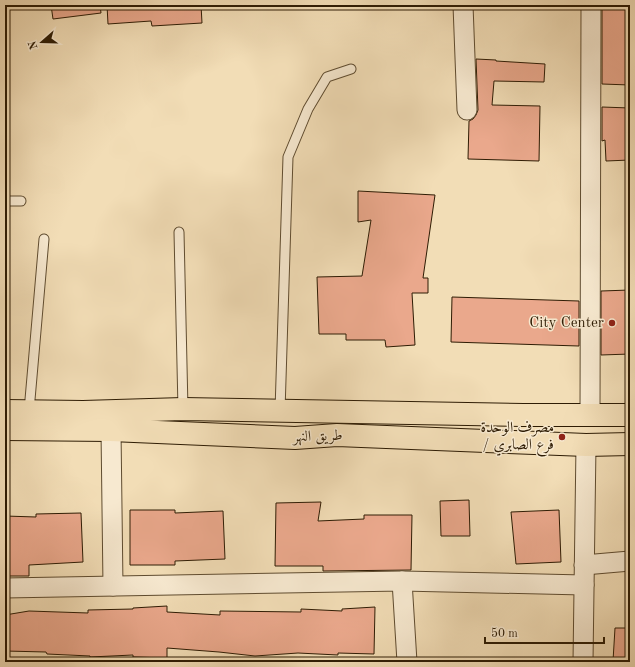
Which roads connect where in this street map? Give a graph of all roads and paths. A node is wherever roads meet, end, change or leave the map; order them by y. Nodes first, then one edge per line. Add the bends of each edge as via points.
1 (463, 5) edge
2 (591, 5) edge
3 (351, 69) dead end
4 (467, 110) dead end
5 (5, 201) edge
6 (21, 201) dead end
7 (179, 232) dead end
8 (44, 239) dead end
9 (183, 409) junction
10 (5, 411) edge
11 (29, 411) junction
12 (280, 411) junction
13 (590, 415) junction
14 (630, 416) edge
15 (5, 429) edge
16 (111, 430) junction
17 (277, 437) junction
18 (630, 444) edge
19 (586, 445) junction
20 (630, 561) edge
21 (584, 565) junction
22 (402, 581) junction
23 (584, 585) junction
24 (113, 586) junction
25 (5, 588) edge
26 (407, 662) edge
27 (583, 662) edge

1 - 4 street
2 - 13 street
3 - 12 lane via 327,77 308,109 288,157
5 - 6 lane
7 - 9 lane
8 - 11 lane
9 - 11 main road, طريق النهر
9 - 12 main road, طريق النهر
10 - 11 main road, طريق النهر
12 - 13 main road, طريق النهر
12 - 17 main road
13 - 14 main road, طريق النهر
15 - 16 main road, طريق النهر
16 - 17 main road, طريق النهر
16 - 24 street
17 - 19 main road, طريق النهر via 338,435
18 - 19 main road, طريق النهر
19 - 21 street
20 - 21 street
21 - 23 street
22 - 23 street
22 - 24 street
22 - 26 street
23 - 27 street
24 - 25 street

